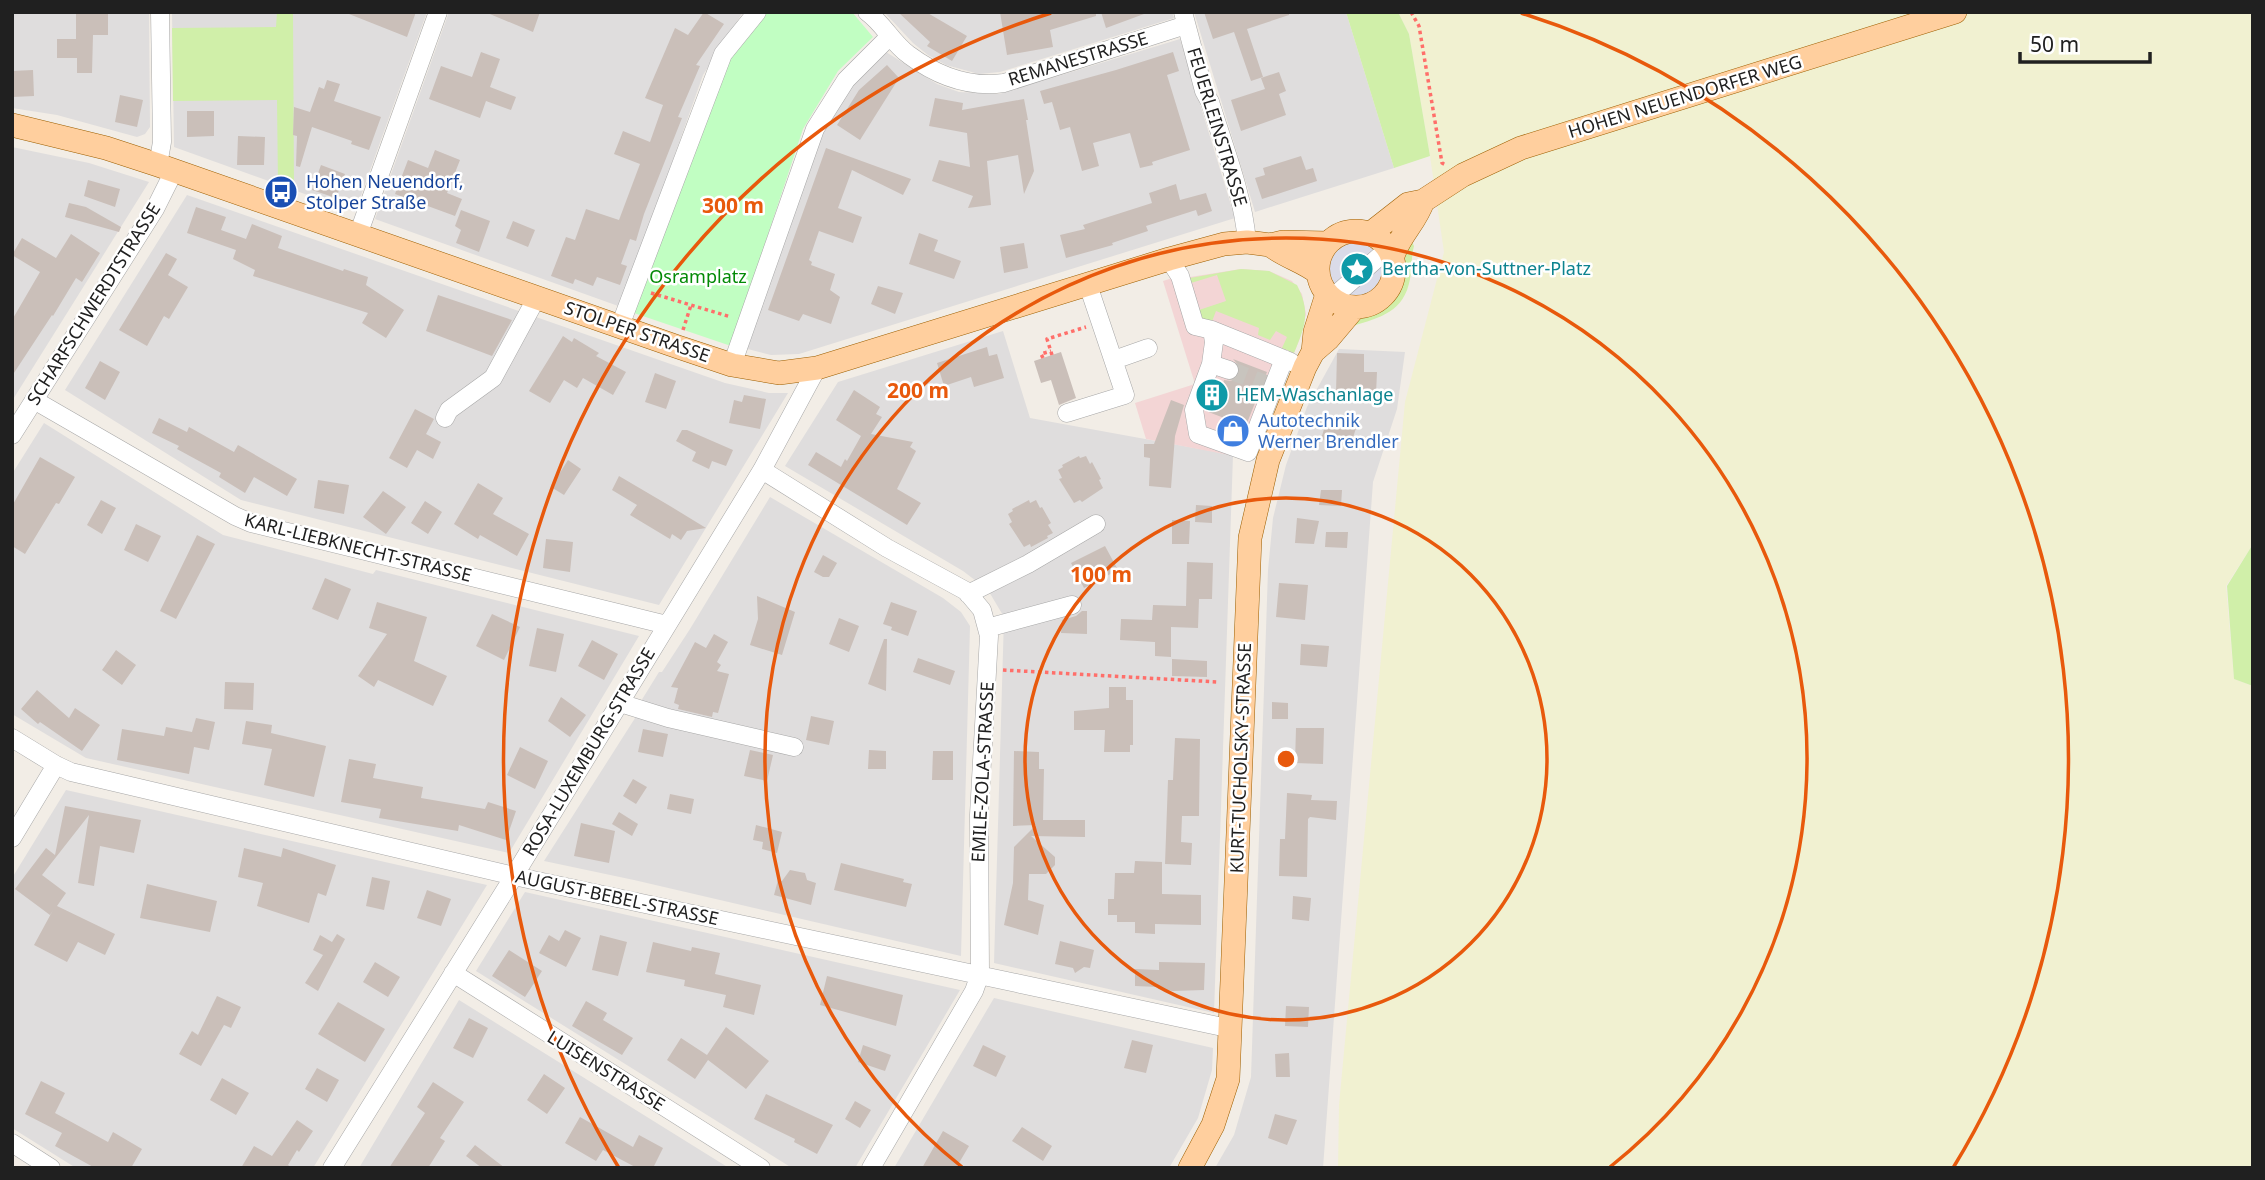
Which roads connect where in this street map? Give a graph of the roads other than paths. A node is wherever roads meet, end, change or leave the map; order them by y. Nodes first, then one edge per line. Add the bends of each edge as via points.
1 (160, 12) edge
2 (438, 12) edge
3 (757, 12) edge
4 (867, 12) edge
5 (1955, 12) edge
6 (1184, 18) edge
7 (890, 36) junction
8 (12, 125) edge
9 (166, 168) junction
10 (1423, 201) junction
11 (1371, 233) junction
12 (358, 234) junction
13 (1247, 242) junction
14 (1328, 243) junction
15 (1270, 245) junction
16 (1391, 252) junction
17 (1169, 259) junction
18 (1318, 273) junction
19 (1088, 285) junction
20 (1330, 296) junction
21 (537, 298) junction
22 (1354, 307) junction
23 (620, 326) junction
24 (1213, 336) junction
25 (1149, 348) dead end
26 (1313, 352) junction
27 (1114, 360) junction
28 (1211, 364) junction
29 (732, 365) junction
30 (817, 368) junction
31 (1229, 370) tunnel mouth
32 (34, 400) junction
33 (1067, 413) dead end
34 (444, 418) dead end
35 (12, 435) edge
36 (762, 470) junction
37 (1096, 524) dead end
38 (968, 594) junction
39 (1072, 605) dead end
40 (667, 625) junction
41 (987, 628) junction
42 (620, 703) junction
43 (12, 738) edge
44 (794, 747) dead end
45 (56, 765) junction
46 (12, 838) edge
47 (514, 876) junction
48 (453, 973) junction
49 (980, 974) junction
50 (1232, 1029) junction
51 (12, 1143) edge
52 (51, 1168) edge
53 (332, 1168) edge
54 (761, 1168) edge
55 (871, 1168) edge
56 (1190, 1168) edge

1 - 9 street, SCHARFSCHWERDTSTRASSE
2 - 12 street
3 - 23 street via 723,54
4 - 7 street, REMANESTRASSE
5 - 10 main road, HOHEN NEUENDORFER WEG via 1521,148 1463,175
6 - 7 street, REMANESTRASSE via 992,85 939,74 910,57
6 - 13 street, FEUERLEINSTRASSE via 1238,193
7 - 29 street via 846,80 815,129
8 - 9 main road, STOLPER STRASSE
9 - 12 main road, STOLPER STRASSE
9 - 32 street, SCHARFSCHWERDTSTRASSE via 155,209
10 - 11 main road, HOHEN NEUENDORFER WEG via 1408,204
10 - 16 main road, HOHEN NEUENDORFER WEG via 1418,216
11 - 14 main road via 1340,233
11 - 16 main road
12 - 21 main road, STOLPER STRASSE
13 - 15 main road, STOLPER STRASSE
13 - 17 main road, STOLPER STRASSE
14 - 15 main road, STOLPER STRASSE
14 - 18 main road
15 - 18 main road, STOLPER STRASSE
16 - 20 street
16 - 22 main road via 1391,285 1369,305
17 - 19 main road, STOLPER STRASSE
17 - 24 street via 1180,276 1195,327
18 - 20 main road
19 - 27 street
19 - 30 main road, STOLPER STRASSE
20 - 22 main road
20 - 26 main road, KURT-TUCHOLSKY-STRASSE via 1315,332
21 - 23 main road, STOLPER STRASSE
21 - 34 street via 492,378
22 - 26 main road, KURT-TUCHOLSKY-STRASSE
23 - 29 main road, STOLPER STRASSE
24 - 28 street
24 - 28 street via 1286,363 1271,386 1248,452 1198,434 1194,410
25 - 27 street
26 - 50 main road, KURT-TUCHOLSKY-STRASSE via 1268,460 1250,538
27 - 33 street via 1125,395
28 - 31 street
29 - 30 main road, STOLPER STRASSE via 779,373
30 - 36 street, ROSA-LUXEMBURG-STRASSE
32 - 35 street, SCHARFSCHWERDTSTRASSE
32 - 40 street, KARL-LIEBKNECHT-STRASSE via 251,523
36 - 38 street, EMILE-ZOLA-STRASSE
36 - 40 street, ROSA-LUXEMBURG-STRASSE
37 - 38 street
38 - 41 street, EMILE-ZOLA-STRASSE via 982,610
39 - 41 street
40 - 42 street, ROSA-LUXEMBURG-STRASSE
41 - 49 street, EMILE-ZOLA-STRASSE via 979,815
42 - 44 street
42 - 47 street, ROSA-LUXEMBURG-STRASSE
43 - 45 street, AUGUST-BEBEL-STRASSE
45 - 46 street
45 - 47 street, AUGUST-BEBEL-STRASSE
47 - 48 street, ROSA-LUXEMBURG-STRASSE
47 - 49 street, AUGUST-BEBEL-STRASSE
48 - 53 street, ROSA-LUXEMBURG-STRASSE
48 - 54 street, LUISENSTRASSE
49 - 50 street, AUGUST-BEBEL-STRASSE
49 - 55 street, EMILE-ZOLA-STRASSE
50 - 56 main road, KURT-TUCHOLSKY-STRASSE via 1228,1079 1213,1125
51 - 52 street

